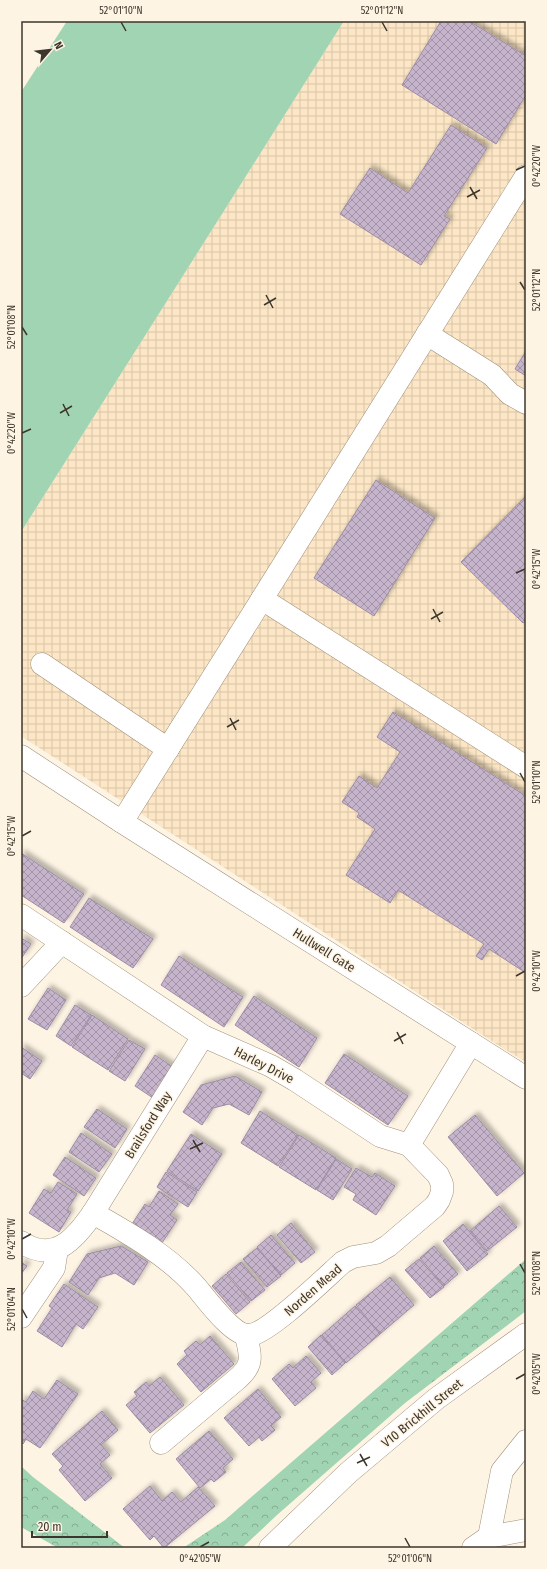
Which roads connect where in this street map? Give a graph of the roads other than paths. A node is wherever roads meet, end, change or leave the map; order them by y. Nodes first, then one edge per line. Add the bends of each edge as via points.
1 (526, 176) edge
2 (427, 334) junction
3 (526, 403) edge
4 (262, 599) junction
5 (42, 664) dead end
6 (168, 749) junction
7 (21, 756) edge
8 (526, 767) edge
9 (122, 822) junction
10 (21, 915) edge
11 (62, 942) junction
12 (21, 986) edge
13 (203, 1036) junction
14 (471, 1043) junction
15 (526, 1078) edge
16 (410, 1146) junction
17 (93, 1213) junction
18 (21, 1242) edge
19 (57, 1249) junction
20 (21, 1317) edge
21 (526, 1334) edge
22 (246, 1336) junction
23 (526, 1441) edge
24 (161, 1443) dead end
25 (526, 1530) edge
26 (481, 1542) edge
27 (270, 1548) edge

1 - 2 street
2 - 3 street via 492,375 510,394
2 - 4 street
4 - 6 street
4 - 8 street
5 - 6 street
6 - 9 street
7 - 9 street, Hullwell Gate
9 - 14 street, Hullwell Gate
10 - 11 street, Harley Drive
11 - 12 street
11 - 13 street, Harley Drive
13 - 16 street, Harley Drive via 283,1073 380,1136
13 - 17 street, Brailsford Way
14 - 15 street, Hullwell Gate
14 - 16 street
16 - 22 street, Norden Mead via 438,1175 442,1184 442,1192 435,1206 388,1246 376,1253 348,1259 283,1316 259,1333
17 - 19 street via 72,1240
17 - 22 street via 173,1265 189,1279 224,1319
18 - 19 street via 36,1249
19 - 20 street via 54,1268
21 - 27 street, V10 Brickhill Street via 436,1399 348,1473
22 - 24 street via 250,1358 246,1370
23 - 26 street via 502,1471
25 - 26 street

